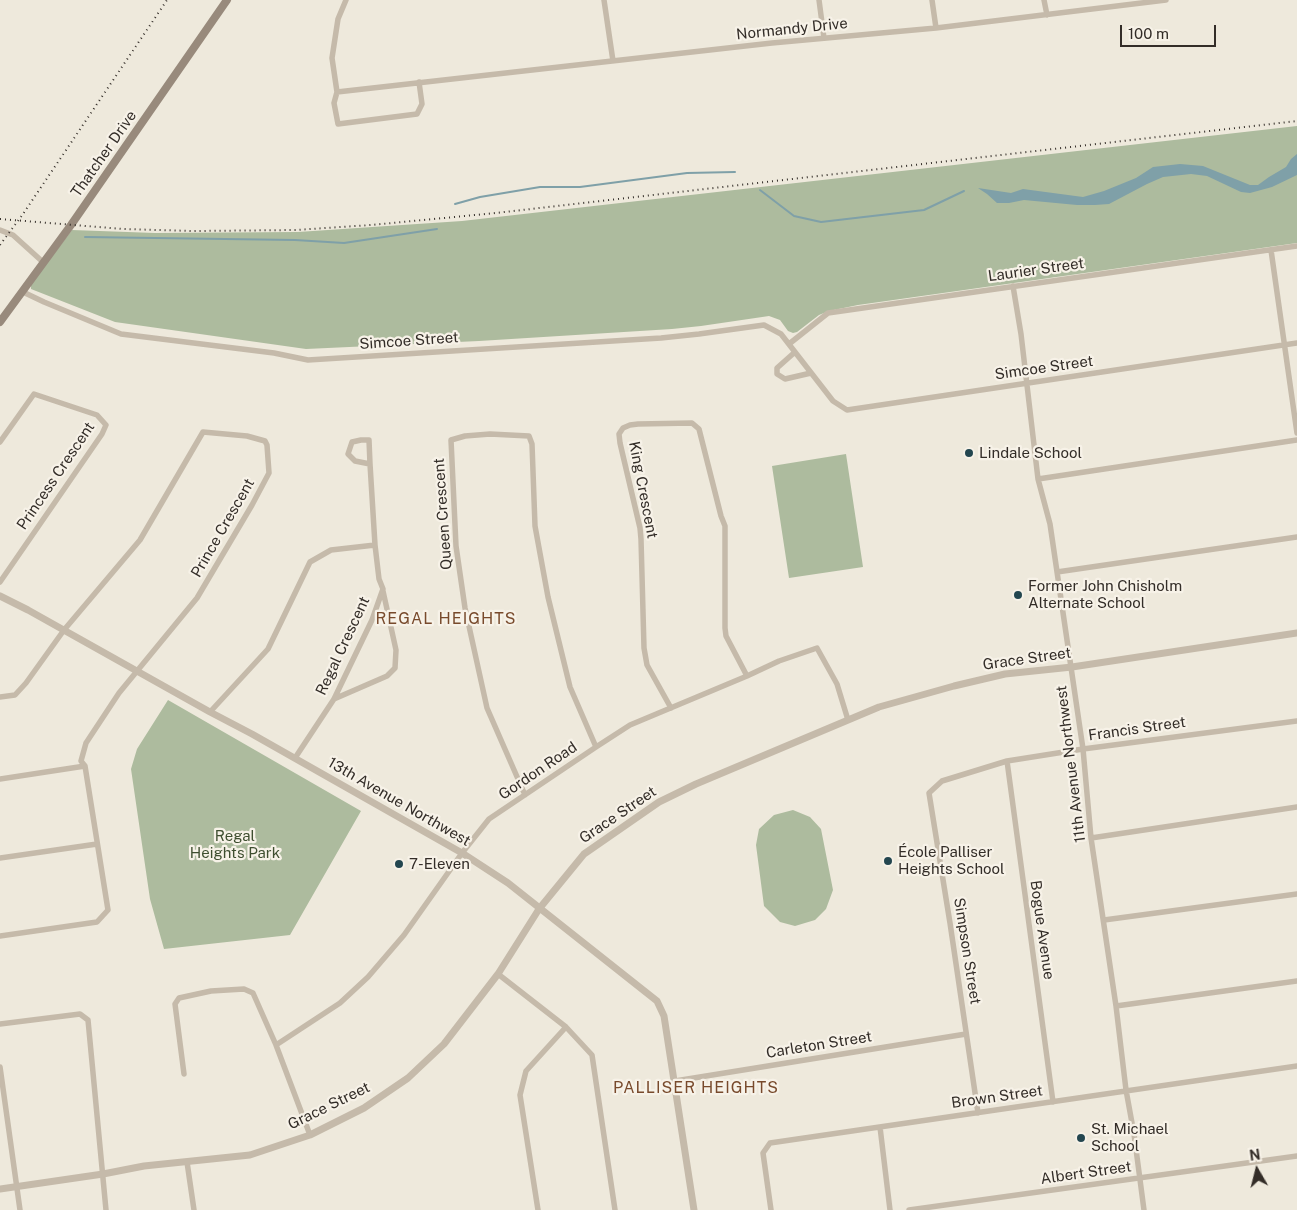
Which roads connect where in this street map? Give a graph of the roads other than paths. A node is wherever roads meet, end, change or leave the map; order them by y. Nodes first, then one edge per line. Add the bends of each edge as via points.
1 (228, 0) edge
2 (346, 0) edge
3 (604, 0) edge
4 (819, 0) edge
5 (932, 0) edge
6 (1044, 0) edge
7 (1166, 0) edge
8 (1153, 1) edge
9 (1047, 15) junction
10 (936, 28) junction
11 (824, 38) junction
12 (613, 61) junction
13 (419, 82) junction
14 (337, 92) junction
15 (0, 230) edge
16 (1297, 246) edge
17 (1271, 250) junction
18 (44, 263) junction
19 (1012, 286) junction
20 (22, 292) junction
21 (0, 322) edge
22 (1297, 343) edge
23 (789, 344) junction
24 (1284, 345) junction
25 (795, 352) junction
26 (811, 372) junction
27 (1026, 383) junction
28 (1297, 433) edge
29 (1297, 440) edge
30 (0, 442) edge
31 (370, 464) junction
32 (1038, 479) junction
33 (1297, 537) edge
34 (375, 545) junction
35 (1058, 572) junction
36 (0, 582) edge
37 (382, 589) junction
38 (0, 596) edge
39 (64, 630) junction
40 (1297, 633) edge
41 (1072, 667) junction
42 (137, 671) junction
43 (747, 676) junction
44 (0, 697) edge
45 (334, 699) junction
46 (671, 708) junction
47 (210, 712) junction
48 (848, 720) junction
49 (1297, 721) edge
50 (596, 747) junction
51 (1084, 749) junction
52 (295, 758) junction
53 (1006, 761) junction
54 (86, 766) junction
55 (0, 778) edge
56 (929, 793) joint
57 (525, 795) junction
58 (1297, 808) edge
59 (1092, 838) junction
60 (97, 844) junction
61 (462, 853) junction
62 (0, 858) edge
63 (1297, 894) edge
64 (539, 909) junction
65 (1104, 920) junction
66 (0, 936) edge
67 (498, 974) junction
68 (1297, 981) edge
69 (1116, 1006) junction
70 (0, 1024) edge
71 (566, 1027) junction
72 (966, 1034) junction
73 (276, 1045) junction
74 (1297, 1066) edge
75 (0, 1067) edge
76 (184, 1074) dead end
77 (675, 1081) junction
78 (1126, 1090) junction
79 (1053, 1102) junction
80 (978, 1113) junction
81 (880, 1128) junction
82 (310, 1135) junction
83 (1297, 1156) edge
84 (187, 1162) junction
85 (103, 1174) junction
86 (1139, 1178) junction
87 (17, 1186) junction
88 (0, 1189) edge
89 (20, 1210) edge
90 (106, 1210) edge
91 (194, 1210) edge
92 (538, 1210) edge
93 (615, 1210) edge
94 (694, 1210) edge
95 (771, 1210) edge
96 (890, 1210) edge
97 (909, 1210) edge
98 (1144, 1210) edge

1 - 18 main road, Thatcher Drive
2 - 14 street via 338,19 332,58
3 - 12 street
4 - 11 street
5 - 10 street
6 - 9 street
7 - 8 street, Normandy Drive
8 - 9 street, Normandy Drive
9 - 10 street, Normandy Drive
10 - 11 street, Normandy Drive
11 - 12 street, Normandy Drive
12 - 13 street, Normandy Drive
13 - 14 street, Normandy Drive
13 - 14 street via 422,104 417,114 338,124 334,103
15 - 18 street via 13,235
16 - 17 street, Laurier Street
17 - 19 street, Laurier Street
17 - 24 street
18 - 20 main road, Thatcher Drive
19 - 23 street, Laurier Street via 828,313
19 - 27 street, 11th Avenue Northwest
20 - 21 main road, Thatcher Drive
20 - 23 street, Simcoe Street via 120,334 308,360 661,338 764,325 781,334
22 - 24 street, Simcoe Street
23 - 25 street, Simcoe Street
24 - 27 street, Simcoe Street
24 - 28 street
25 - 26 street, Simcoe Street
25 - 26 street via 777,368 777,374 785,379
26 - 27 street, Simcoe Street via 833,401 847,410
27 - 32 street, 11th Avenue Northwest
29 - 32 street
30 - 36 street, Princess Crescent via 34,394 97,415 106,425
31 - 31 street, Regal Crescent via 355,461 348,454 352,442 368,440
31 - 34 street, Regal Crescent
32 - 35 street, 11th Avenue Northwest
33 - 35 street
34 - 37 street, Regal Crescent
34 - 47 street via 331,550 310,562 268,649
35 - 41 street, 11th Avenue Northwest
37 - 45 street, Regal Crescent via 372,620
37 - 45 street via 396,650 395,668 388,676
38 - 39 street, 13th Avenue Northwest
39 - 42 street, 13th Avenue Northwest
39 - 42 street, Prince Crescent via 140,540 203,432 265,441 269,473 252,505 197,598
39 - 44 street via 15,695
40 - 41 street, Grace Street
41 - 48 street, Grace Street via 1006,674 954,686 879,707
41 - 51 street, 11th Avenue Northwest
42 - 47 street, 13th Avenue Northwest
42 - 54 street via 86,743 81,761
43 - 46 street, Gordon Road
43 - 46 street, King Crescent via 726,636 725,526 699,429 692,423 630,425 619,434 641,539 644,648 647,664
43 - 48 street, Gordon Road via 817,648 837,684
45 - 52 street, Regal Crescent
46 - 50 street, Gordon Road via 630,726
47 - 52 street, 13th Avenue Northwest
48 - 64 street, Grace Street via 659,802 584,854
49 - 51 street, Francis Street
50 - 57 street, Gordon Road
50 - 57 street, Queen Crescent via 570,687 548,597 535,526 532,444 528,436 490,434 451,440 456,546 465,608 487,708
51 - 53 street, Francis Street
51 - 59 street, 11th Avenue Northwest
52 - 61 street, 13th Avenue Northwest
53 - 56 street, Francis Street via 942,781
53 - 79 street, Bogue Avenue
54 - 55 street
54 - 60 street
56 - 72 street, Simpson Street
57 - 61 street, Gordon Road via 489,819
58 - 59 street
59 - 65 street, 11th Avenue Northwest
60 - 62 street
60 - 66 street via 108,910 98,922
61 - 64 street, 13th Avenue Northwest
61 - 73 street, Gordon Road via 404,935 368,977 340,1003
63 - 65 street
64 - 67 street, Grace Street
64 - 77 street, 13th Avenue Northwest via 657,1001 664,1016
65 - 69 street, 11th Avenue Northwest
67 - 71 street
67 - 82 street, Grace Street via 444,1044 408,1078 364,1108
68 - 69 street
69 - 78 street, 11th Avenue Northwest
70 - 85 street via 80,1014 88,1020
71 - 92 street via 526,1071 520,1094
71 - 93 street via 592,1055
72 - 77 street, Carleton Street
72 - 80 street, Simpson Street
73 - 76 street via 253,993 244,989 211,991 179,998 175,1004
73 - 82 street
74 - 78 street, Brown Street
75 - 87 street
77 - 94 street, 13th Avenue Northwest
78 - 79 street, Brown Street
78 - 86 street, 11th Avenue Northwest
79 - 80 street, Brown Street
80 - 81 street, Brown Street
81 - 95 street, Brown Street via 770,1143 763,1153
81 - 96 street
82 - 84 street, Grace Street via 250,1155
83 - 86 street, Albert Street
84 - 85 street, Grace Street
84 - 91 street
85 - 87 street, Grace Street
85 - 90 street
86 - 97 street, Albert Street
86 - 98 street, 11th Avenue Northwest
87 - 88 street, Grace Street
87 - 89 street

